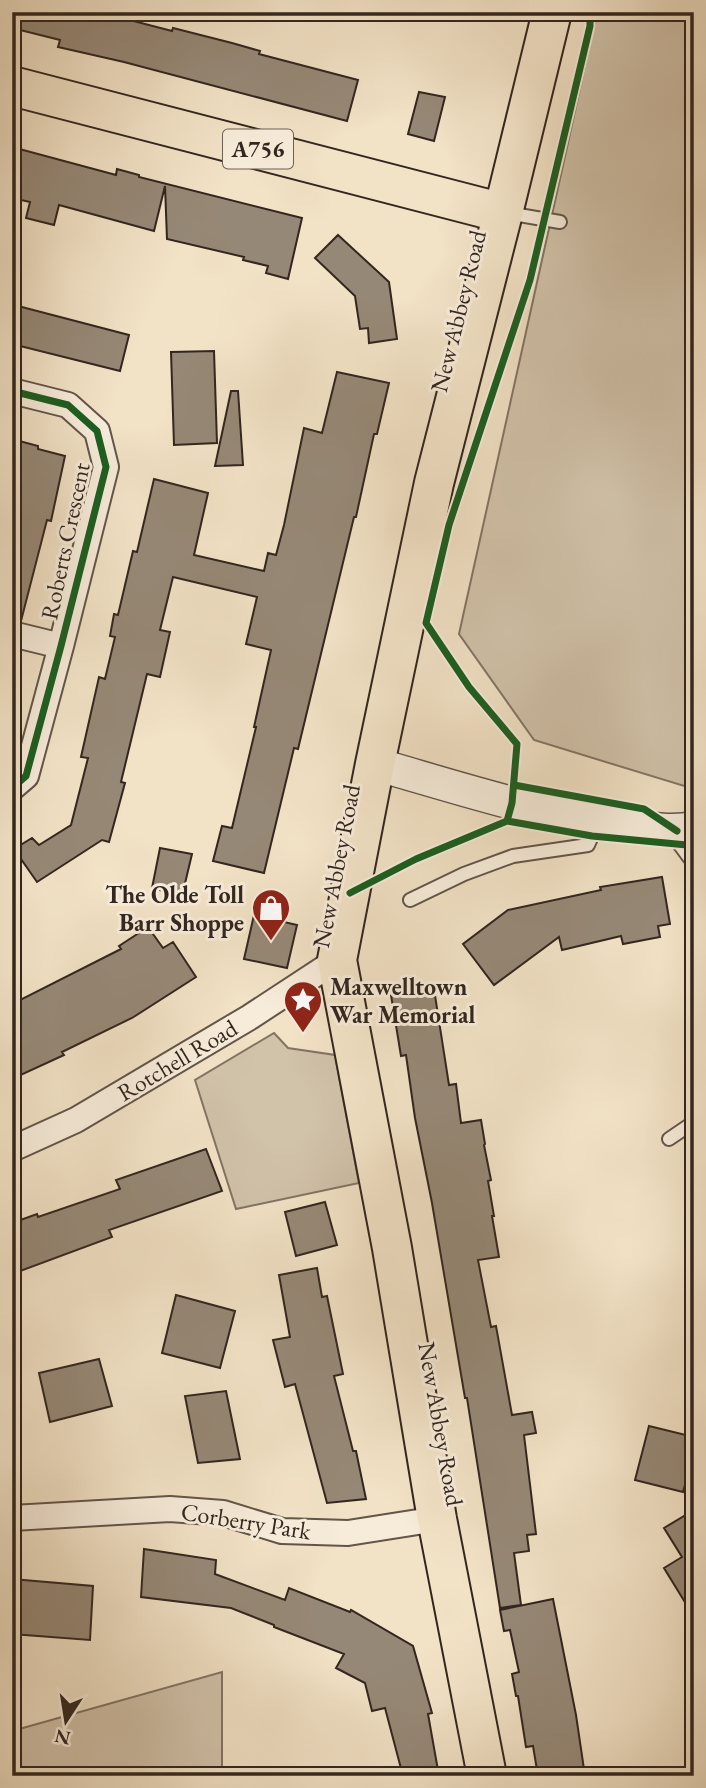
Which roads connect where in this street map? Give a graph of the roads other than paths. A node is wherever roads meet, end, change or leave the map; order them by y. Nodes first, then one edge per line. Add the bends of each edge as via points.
1 (552, 12) edge
2 (12, 86) edge
3 (503, 213) junction
4 (560, 222) dead end
5 (12, 391) edge
6 (12, 634) edge
7 (61, 646) junction
8 (375, 764) junction
9 (12, 788) edge
10 (598, 822) junction
11 (688, 838) edge
12 (410, 900) dead end
13 (337, 960) junction
14 (694, 1122) edge
15 (670, 1139) dead end
16 (12, 1149) edge
17 (12, 1518) edge
18 (437, 1519) junction
19 (487, 1776) edge

1 - 3 main road, New Abbey Road
2 - 3 main road, A756
3 - 4 lane
3 - 8 main road, New Abbey Road via 434,483
5 - 7 street, Roberts Crescent via 68,405 97,431 106,467
6 - 7 street
7 - 9 street, Roberts Crescent via 26,776
8 - 10 street
8 - 13 main road, New Abbey Road
10 - 11 street
10 - 12 lane via 588,845 513,856
13 - 16 street, Rotchell Road via 76,1120
13 - 18 main road, New Abbey Road
14 - 15 lane
17 - 18 street, Corberry Park via 170,1509 223,1513 282,1531 348,1534
18 - 19 main road, New Abbey Road

